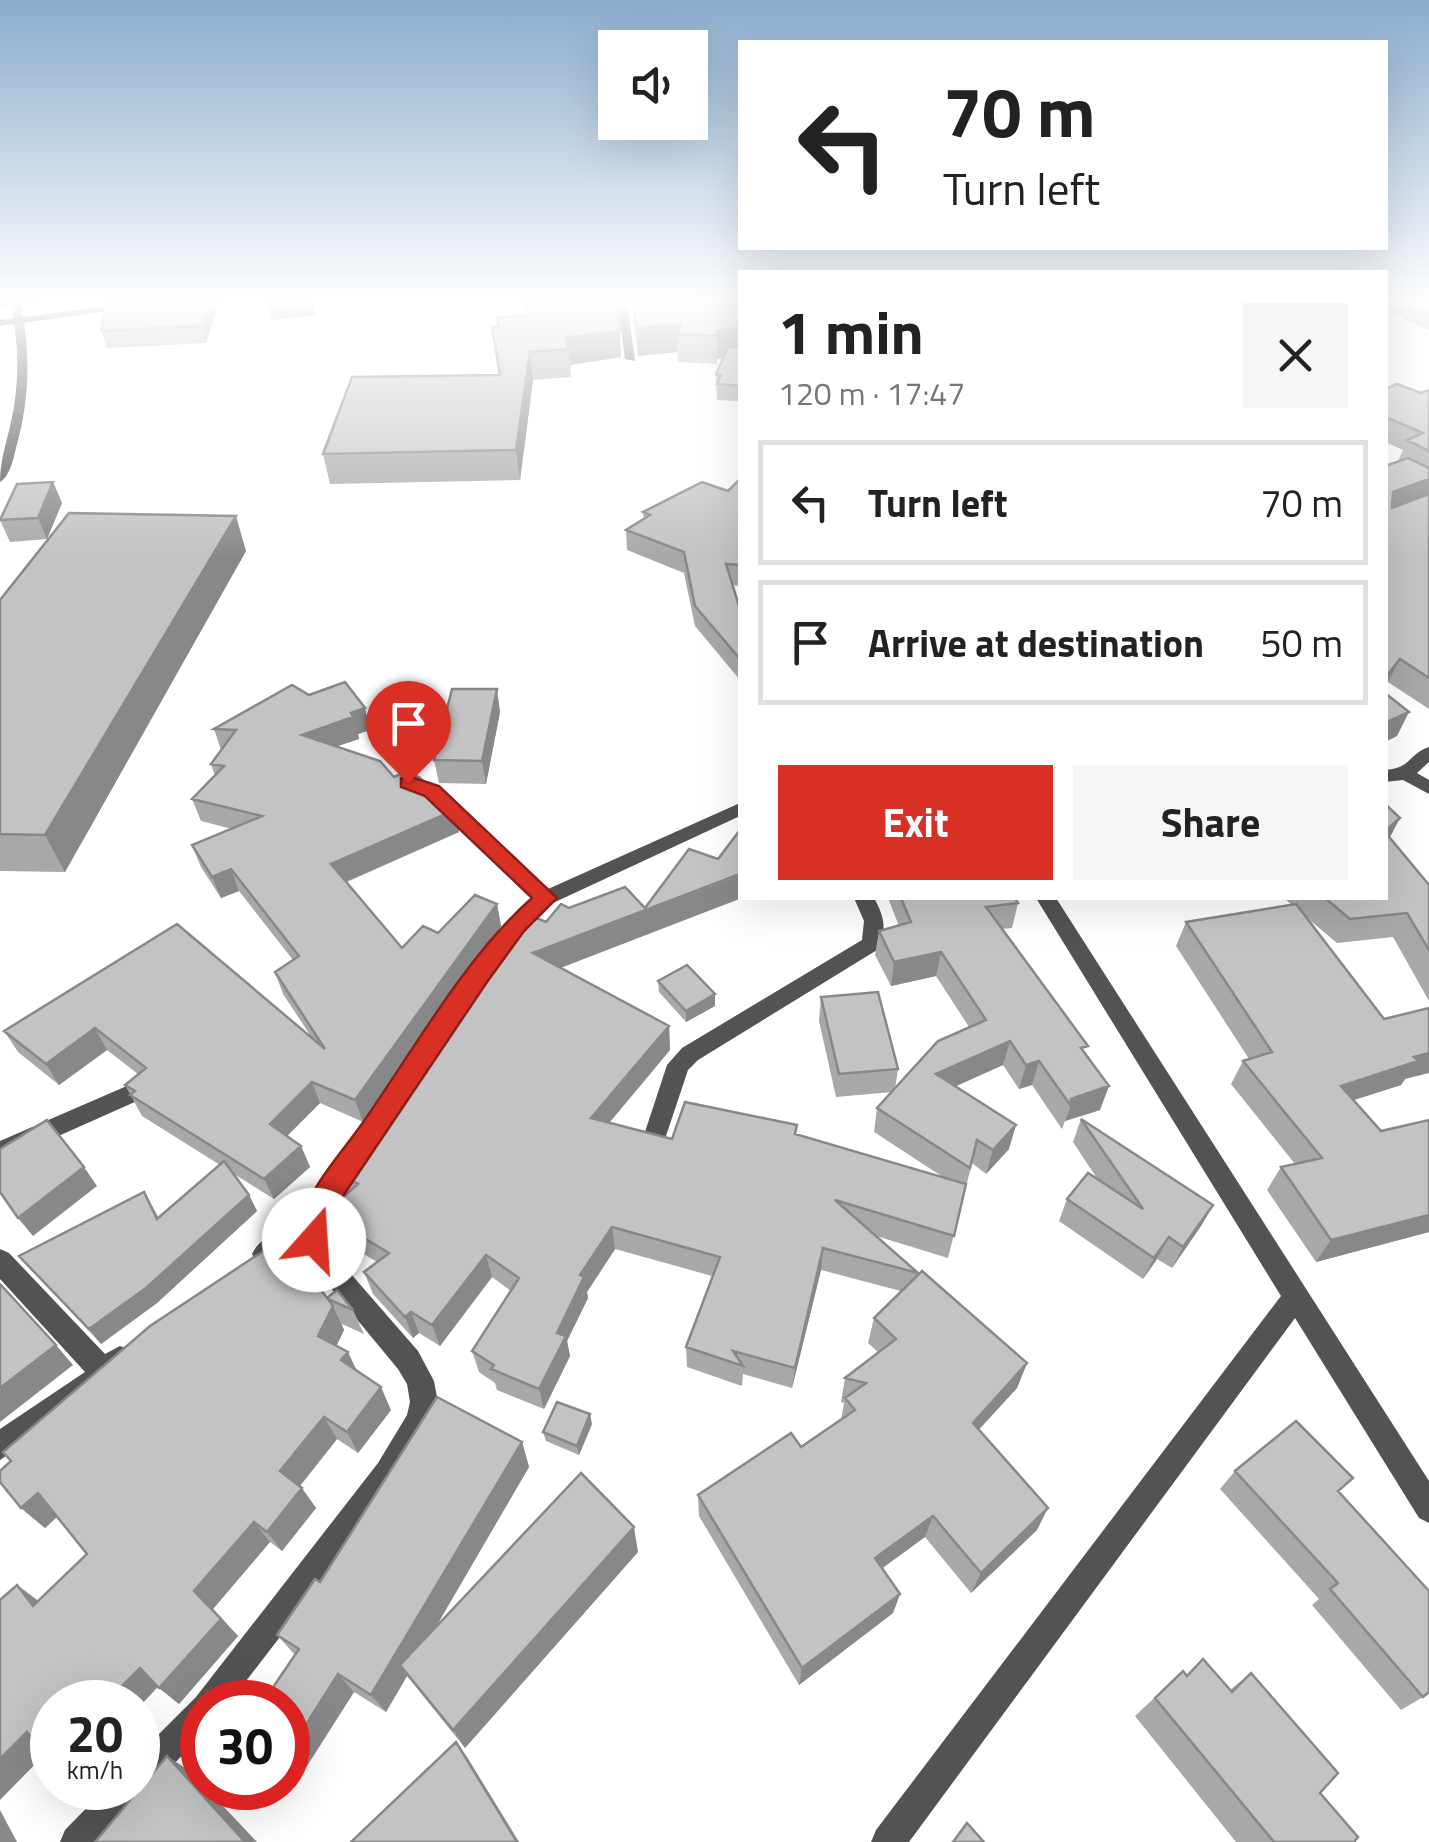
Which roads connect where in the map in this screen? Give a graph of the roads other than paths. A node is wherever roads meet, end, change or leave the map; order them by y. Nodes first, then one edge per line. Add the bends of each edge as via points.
1 (21, 386) edge
2 (0, 478) edge
3 (1429, 752) edge
4 (1406, 774) junction
5 (1388, 776) edge
6 (420, 787) edge
7 (1429, 788) edge
8 (738, 810) edge
9 (546, 898) junction
10 (865, 900) edge
11 (1047, 900) edge
12 (497, 950) edge
13 (129, 1094) edge
14 (655, 1138) edge
15 (365, 1142) edge
16 (0, 1152) edge
17 (314, 1240) junction
18 (0, 1261) edge
19 (251, 1265) edge
20 (1295, 1298) junction
21 (146, 1341) edge
22 (103, 1372) junction
23 (0, 1446) edge
24 (1429, 1508) edge
25 (227, 1680) edge
26 (180, 1734) edge
27 (160, 1755) edge
28 (108, 1810) edge
29 (77, 1842) edge
30 (888, 1842) edge

1 - 2 street
3 - 4 street
4 - 5 street
4 - 7 street
6 - 9 street
8 - 9 street
9 - 12 street
10 - 14 street via 877,931 870,945 678,1065
11 - 20 street
13 - 16 street
15 - 17 street via 315,1220
17 - 19 street via 282,1242
17 - 25 street via 320,1256 408,1360 424,1402 388,1473
18 - 22 street
20 - 24 street
20 - 30 street
21 - 22 street
22 - 23 street
26 - 27 street
28 - 29 street

